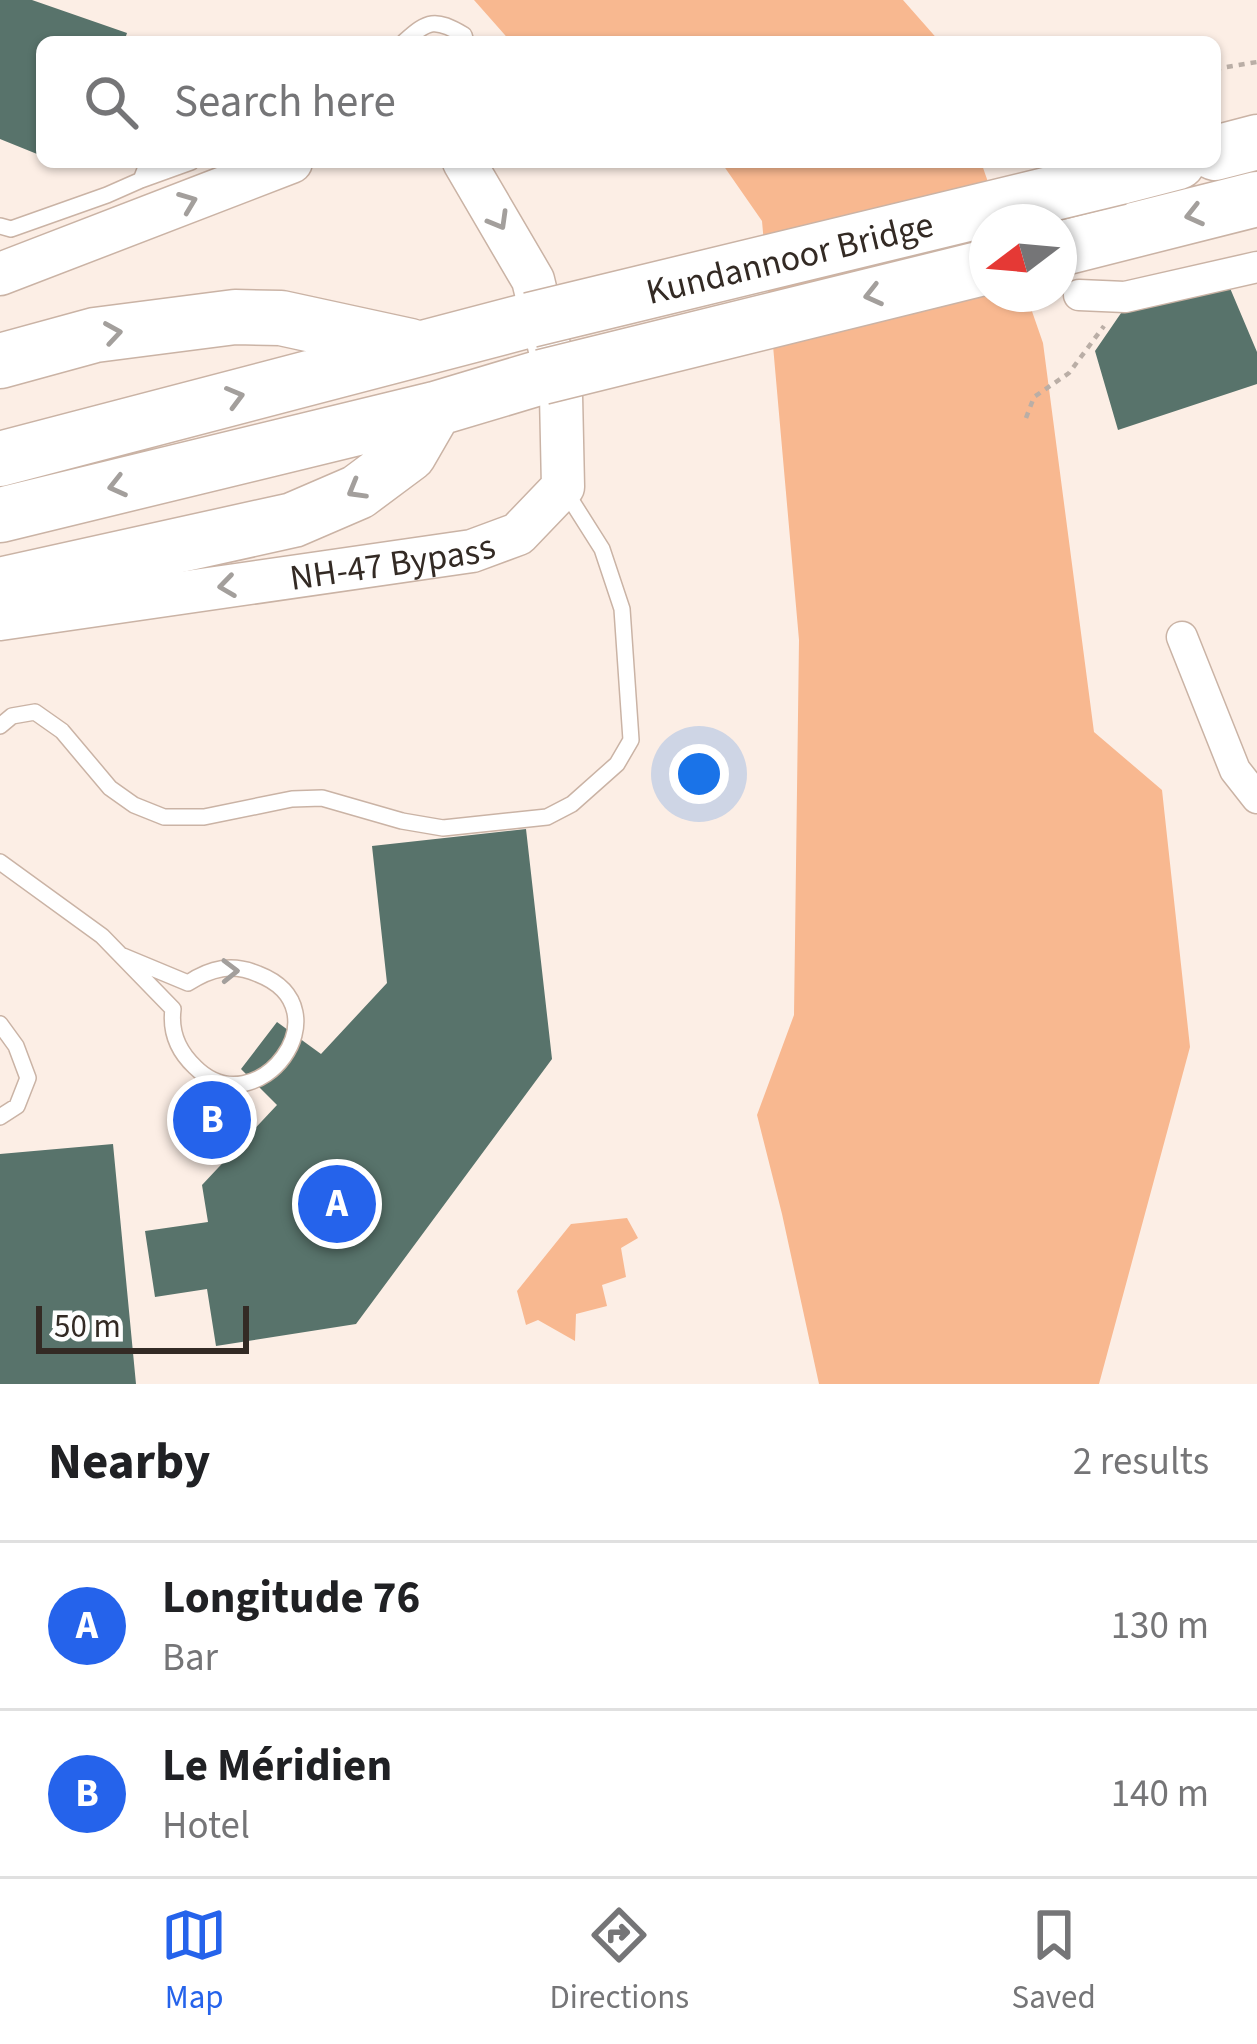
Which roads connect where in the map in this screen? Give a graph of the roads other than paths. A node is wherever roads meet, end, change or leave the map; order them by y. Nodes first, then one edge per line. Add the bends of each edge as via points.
1 (411, 36) edge
2 (464, 36) edge
3 (1257, 142) edge
4 (1221, 151) edge
5 (146, 168) edge
6 (174, 168) edge
7 (275, 168) edge
8 (468, 168) edge
9 (1153, 168) edge
10 (141, 180) junction
11 (1257, 199) edge
12 (4, 229) edge
13 (1077, 267) edge
14 (1257, 268) edge
15 (969, 271) edge
16 (0, 274) edge
17 (1077, 276) edge
18 (421, 349) junction
19 (0, 361) edge
20 (435, 409) junction
21 (0, 459) edge
22 (562, 487) junction
23 (0, 515) edge
24 (0, 585) edge
25 (0, 619) edge
26 (1182, 637) dead end
27 (0, 726) edge
28 (1257, 798) edge
29 (0, 862) edge
30 (123, 956) junction
31 (0, 1024) edge
32 (0, 1117) edge

1 - 2 lane via 443,22
3 - 4 highway
5 - 10 lane
6 - 10 lane
16 -> 7 street
8 -> 22 street via 533,280 561,394
9 - 18 highway, Kundannoor Bridge, bridge
10 - 12 lane
11 -> 13 highway via 1132,231
14 - 17 street via 1125,297
15 -> 20 highway, Kundannoor Bridge, bridge
19 -> 18 highway via 94,335 235,317 281,318
21 -> 18 highway, Kundannoor Bridge
20 -> 23 highway, Kundannoor Bridge
20 -> 24 highway via 409,454 358,492 293,520
22 -> 25 street, NH-47 Bypass via 518,534 472,550
22 - 27 lane via 602,549 622,609 631,740 617,764 547,817 443,828 322,798 164,817 110,788 62,731 34,712
26 - 28 street via 1235,770
29 - 30 lane
30 -> 30 lane via 188,983 218,968 268,978 293,1005 294,1040 273,1071 255,1081 212,1080 185,1058 172,1009
31 - 32 lane via 28,1078 17,1106

